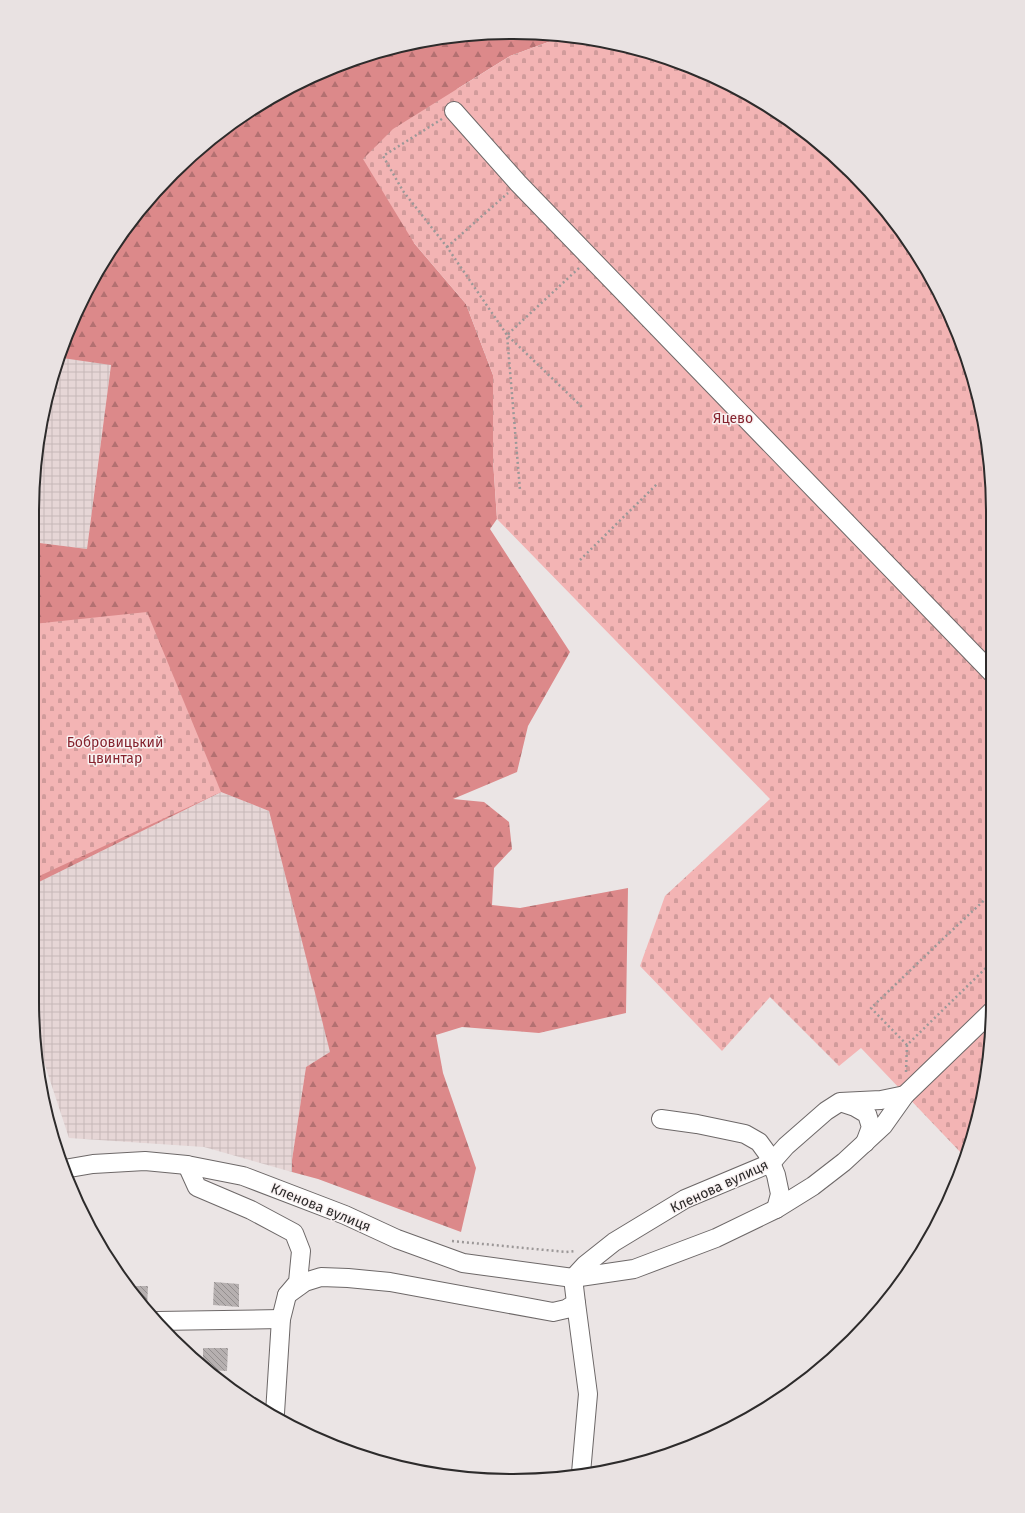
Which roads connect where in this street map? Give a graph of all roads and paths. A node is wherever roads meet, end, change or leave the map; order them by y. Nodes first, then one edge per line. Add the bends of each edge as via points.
1 (454, 111) joint
2 (518, 183) junction
3 (447, 247) junction
4 (590, 258) junction
5 (507, 335) junction
6 (583, 408) dead end
7 (657, 484) dead end
8 (520, 490) dead end
9 (580, 560) dead end
10 (986, 667) edge
11 (986, 898) edge
12 (986, 968) edge
13 (985, 1017) edge
14 (907, 1045) junction
15 (905, 1095) junction
16 (840, 1102) junction
17 (661, 1119) dead end
18 (865, 1143) junction
19 (771, 1163) junction
20 (187, 1165) junction
21 (70, 1168) edge
22 (776, 1209) junction
23 (573, 1278) junction
24 (287, 1295) junction
25 (576, 1303) junction
26 (281, 1320) junction
27 (165, 1321) edge
28 (275, 1410) edge
29 (581, 1469) edge

1 - 2 street
1 - 3 path via 383,156 403,191
2 - 3 path
2 - 4 street
3 - 5 path
4 - 5 path
4 - 10 street
5 - 6 path
5 - 8 path
7 - 9 path
11 - 14 path via 871,1008
12 - 14 path
13 - 15 street, Кленова вулиця
14 - 15 path
15 - 16 street via 881,1100
15 - 18 street, Кленова вулиця via 883,1126
16 - 18 street via 867,1114 871,1127
16 - 19 street, Кленова вулиця via 786,1146
17 - 19 street via 745,1134 760,1142
18 - 22 street, Кленова вулиця via 813,1186
19 - 22 street via 780,1194
19 - 23 street, Кленова вулиця via 685,1199 614,1242
20 - 21 street, Кленова вулиця via 145,1162 93,1164
20 - 23 street, Кленова вулиця via 243,1176 462,1263
20 - 24 street via 197,1187 251,1210 294,1233 301,1251 298,1282
22 - 23 street, Кленова вулиця via 716,1238 634,1269
23 - 25 street
24 - 25 street via 305,1282 321,1277 390,1282 553,1312
24 - 26 street
25 - 29 street via 588,1394
26 - 27 street
26 - 28 street

